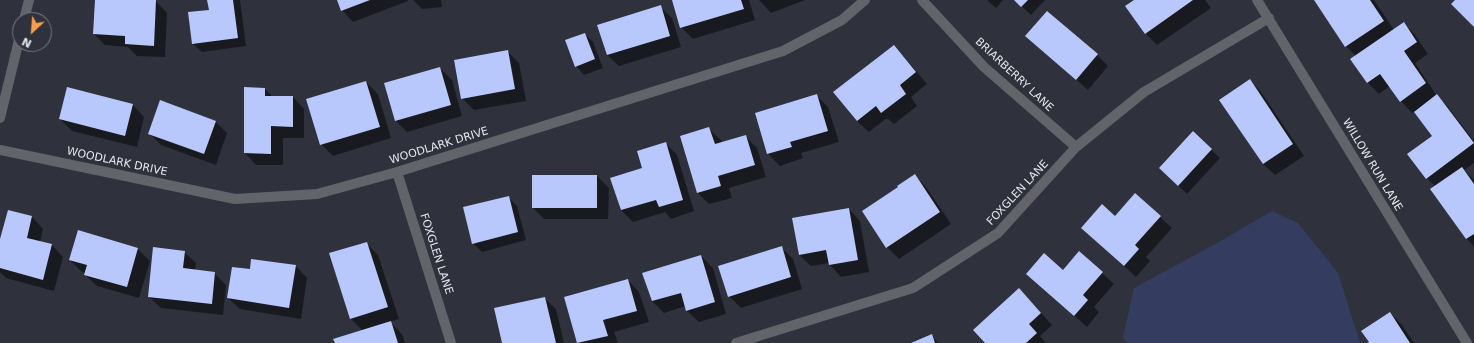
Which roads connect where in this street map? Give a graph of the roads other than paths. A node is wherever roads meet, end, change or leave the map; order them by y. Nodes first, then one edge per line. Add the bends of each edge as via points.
1 (29, 0) edge
2 (864, 0) edge
3 (922, 0) edge
4 (1257, 0) edge
5 (26, 12) edge
6 (1269, 18) junction
7 (16, 52) edge
8 (0, 118) edge
9 (1076, 147) junction
10 (0, 150) edge
11 (397, 172) junction
12 (451, 343) edge
13 (736, 343) edge
14 (1467, 343) edge

1 - 5 street
2 - 11 street, WOODLARK DRIVE via 842,20 783,51
3 - 9 street, BRIARBERRY LANE via 984,67
4 - 6 street, WILLOW RUN LANE
6 - 9 street, FOXGLEN LANE via 1144,92
6 - 14 street, WILLOW RUN LANE
7 - 8 street
9 - 13 street, FOXGLEN LANE via 998,233 913,288
10 - 11 street, WOODLARK DRIVE via 235,199 317,194
11 - 12 street, FOXGLEN LANE

